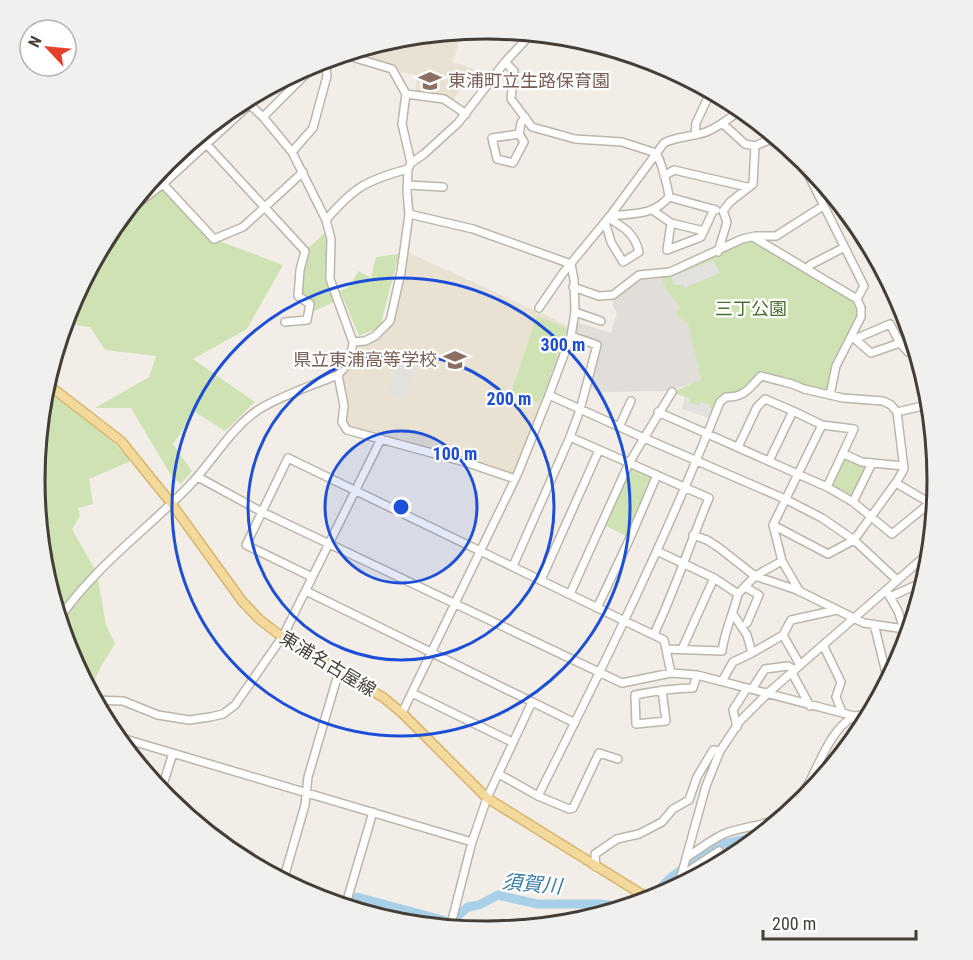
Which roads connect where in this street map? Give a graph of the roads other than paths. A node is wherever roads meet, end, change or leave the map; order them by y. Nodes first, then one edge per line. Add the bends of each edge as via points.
1 (525, 41) edge
2 (357, 58) edge
3 (505, 62) junction
4 (326, 70) edge
5 (301, 80) edge
6 (406, 94) junction
7 (708, 98) edge
8 (252, 107) edge
9 (466, 114) junction
10 (734, 115) edge
11 (263, 117) junction
12 (525, 117) junction
13 (722, 123) junction
14 (224, 126) edge
15 (519, 134) junction
16 (695, 135) junction
17 (768, 140) edge
18 (204, 142) edge
19 (206, 144) junction
20 (755, 146) junction
21 (291, 152) junction
22 (656, 153) junction
23 (409, 166) junction
24 (303, 172) junction
25 (664, 176) junction
26 (812, 183) edge
27 (163, 184) junction
28 (408, 186) junction
29 (443, 187) dead end
30 (747, 187) junction
31 (153, 192) edge
32 (669, 197) junction
33 (264, 206) junction
34 (823, 206) junction
35 (714, 209) junction
36 (654, 211) junction
37 (723, 211) junction
38 (409, 214) junction
39 (608, 219) junction
40 (326, 220) junction
41 (671, 223) junction
42 (704, 231) junction
43 (753, 237) junction
44 (843, 248) junction
45 (717, 252) junction
46 (571, 264) junction
47 (808, 270) junction
48 (573, 287) junction
49 (857, 299) junction
50 (540, 308) dead end
51 (575, 312) junction
52 (601, 321) dead end
53 (285, 322) dead end
54 (571, 336) junction
55 (853, 338) junction
56 (353, 342) junction
57 (900, 343) junction
58 (908, 352) edge
59 (338, 375) junction
60 (55, 390) edge
61 (672, 392) dead end
62 (549, 395) junction
63 (830, 395) junction
64 (632, 401) dead end
65 (921, 406) edge
66 (580, 410) junction
67 (793, 411) junction
68 (658, 412) junction
69 (897, 412) junction
70 (822, 425) junction
71 (620, 428) junction
72 (708, 434) junction
73 (570, 437) junction
74 (644, 438) junction
75 (381, 439) junction
76 (738, 447) junction
77 (599, 450) junction
78 (844, 454) junction
79 (769, 460) junction
80 (697, 461) junction
81 (629, 463) junction
82 (872, 463) junction
83 (904, 466) junction
84 (799, 474) junction
85 (657, 475) junction
86 (198, 477) junction
87 (515, 479) junction
88 (896, 483) junction
89 (685, 487) junction
90 (827, 487) junction
91 (355, 491) junction
92 (785, 499) junction
93 (853, 502) junction
94 (927, 502) edge
95 (171, 503) junction
96 (927, 510) edge
97 (262, 512) junction
98 (870, 516) junction
99 (773, 525) junction
100 (693, 536) junction
101 (854, 540) junction
102 (329, 543) junction
103 (480, 550) junction
104 (657, 551) junction
105 (920, 560) edge
106 (782, 561) junction
107 (684, 564) junction
108 (513, 566) junction
109 (755, 576) junction
110 (312, 577) junction
111 (714, 578) junction
112 (541, 580) junction
113 (897, 580) junction
114 (745, 587) junction
115 (914, 587) edge
116 (886, 590) junction
117 (306, 591) junction
118 (800, 592) junction
119 (570, 594) junction
120 (738, 594) junction
121 (890, 597) junction
122 (454, 603) junction
123 (597, 608) junction
124 (837, 610) junction
125 (66, 611) edge
126 (733, 614) junction
127 (853, 617) junction
128 (625, 622) junction
129 (904, 622) edge
130 (747, 623) dead end
131 (874, 624) junction
132 (902, 628) edge
133 (654, 634) junction
134 (783, 635) junction
135 (284, 636) junction
136 (823, 645) junction
137 (666, 649) junction
138 (682, 649) junction
139 (430, 653) junction
140 (752, 654) junction
141 (796, 669) junction
142 (885, 669) edge
143 (339, 670) junction
144 (671, 673) junction
145 (599, 674) junction
146 (697, 675) junction
147 (722, 681) junction
148 (749, 688) junction
149 (662, 690) junction
150 (412, 693) junction
151 (768, 693) junction
152 (105, 701) edge
153 (532, 702) junction
154 (810, 706) junction
155 (402, 712) junction
156 (842, 712) junction
157 (859, 715) edge
158 (854, 716) junction
159 (575, 723) junction
160 (737, 727) junction
161 (132, 741) edge
162 (512, 742) junction
163 (720, 751) junction
164 (173, 753) junction
165 (618, 759) dead end
166 (499, 774) junction
167 (813, 777) edge
168 (164, 781) edge
169 (306, 793) junction
170 (538, 796) junction
171 (487, 798) junction
172 (373, 812) junction
173 (763, 823) edge
174 (472, 842) junction
175 (719, 855) edge
176 (687, 858) junction
177 (596, 867) junction
178 (285, 873) edge
179 (681, 876) joint
180 (640, 893) edge
181 (347, 899) edge
182 (452, 919) edge

1 - 3 street
2 - 6 street via 392,69
3 - 9 street
3 - 12 street via 513,71 511,99
4 - 21 street via 313,128
5 - 11 street
6 - 9 street via 444,99
6 - 23 street via 402,124
7 - 16 street
8 - 11 street
9 - 23 street
10 - 13 street
11 - 21 street
12 - 15 street
12 - 22 street via 532,127 575,139 622,142
13 - 16 street
13 - 20 street via 745,144
14 - 19 street
15 - 15 street via 492,138 497,159 513,163 524,142
16 - 22 street via 671,139
17 - 20 street
18 - 19 street
19 - 27 street
19 - 33 street
20 - 30 street via 753,184
21 - 24 street
22 - 25 street
22 - 39 street
23 - 28 street
23 - 40 street via 362,185
24 - 33 street
24 - 40 street
25 - 30 street via 674,170
25 - 32 street
26 - 34 street
27 - 31 street
27 - 33 street via 214,239 243,227
28 - 29 street
28 - 38 street
30 - 37 street
32 - 35 street
32 - 36 street
33 - 53 street via 305,251 298,296 310,304 306,320
34 - 43 street via 776,236
34 - 44 street
35 - 37 street
35 - 42 street
36 - 39 street
36 - 41 street
37 - 45 street via 727,222
38 - 46 street via 473,229
38 - 56 street via 390,321 375,336
39 - 39 street via 611,242 623,262 639,252 637,243 625,227
39 - 46 street
40 - 56 street via 331,239 330,279
41 - 42 street
41 - 42 street via 667,250 701,237
43 - 45 street
43 - 47 street
44 - 47 street
44 - 49 street via 864,286
45 - 48 street via 670,272 639,275 612,295 599,296
46 - 48 street
46 - 50 street
47 - 49 street
48 - 51 street
49 - 55 street via 861,317
51 - 52 street
51 - 54 street
54 - 62 street
54 - 66 street via 597,345
55 - 57 street via 870,353
55 - 57 street via 890,324
55 - 63 street via 836,366
56 - 59 street via 351,354
57 - 58 street
59 - 75 street via 344,406 342,422 347,430
59 - 86 street via 258,410 227,440
60 - 95 main road, 東浦名古屋線 via 121,441
61 - 68 street
62 - 66 street
62 - 87 street
63 - 69 street via 883,401
63 - 72 street via 761,376 742,396 726,397 720,402
64 - 71 street
65 - 69 street
66 - 71 street
66 - 73 street
67 - 70 street
67 - 76 street via 765,399 757,407
67 - 79 street
68 - 72 street
68 - 74 street
69 - 83 street
70 - 78 street via 854,429
70 - 84 street
71 - 74 street
72 - 76 street
72 - 80 street
73 - 77 street
73 - 108 street
74 - 80 street
74 - 81 street
75 - 87 street
75 - 91 street
76 - 79 street
77 - 81 street
77 - 112 street
78 - 82 street
78 - 90 street
79 - 84 street
80 - 89 street
80 - 92 street
81 - 85 street
81 - 119 street
82 - 83 street
82 - 93 street
83 - 88 street
84 - 90 street
84 - 92 street
85 - 89 street
85 - 123 street
86 - 95 street
86 - 97 street
87 - 103 street
88 - 94 street
88 - 98 street
89 - 100 street via 709,498
89 - 104 street
90 - 93 street
91 - 97 street via 288,458
91 - 102 street
91 - 103 street
92 - 99 street
92 - 101 street
93 - 98 street
95 - 125 street via 97,573
95 - 135 main road, 東浦名古屋線 via 242,601
96 - 98 street via 892,534
97 - 102 street
97 - 110 street via 246,545
98 - 101 street
99 - 101 street via 828,554
99 - 106 street
100 - 107 street
100 - 109 street via 718,546
101 - 113 street
102 - 110 street
102 - 122 street
103 - 108 street
103 - 122 street
104 - 107 street
104 - 128 street
105 - 113 street
106 - 109 street
106 - 118 street
107 - 111 street
107 - 133 street
108 - 112 street
109 - 114 street
109 - 118 street
110 - 117 street
111 - 120 street
111 - 138 street
112 - 119 street
113 - 116 street
114 - 120 street
114 - 130 street via 759,595
115 - 121 street
116 - 121 street
116 - 127 street
117 - 135 street
117 - 139 street
118 - 124 street
119 - 123 street
120 - 126 street
121 - 129 street
122 - 139 street
122 - 145 street
123 - 128 street
124 - 127 street
124 - 134 street via 791,620
126 - 138 street via 724,632 722,651
126 - 140 street via 747,635
127 - 131 street
127 - 136 street
128 - 133 street
128 - 145 street
131 - 132 street
131 - 142 street
133 - 137 street via 664,640
134 - 140 street
134 - 141 street
135 - 143 main road, 東浦名古屋線
135 - 152 street via 235,705 223,714 189,720 158,716 128,702
136 - 141 street
136 - 156 street via 841,682 836,697
137 - 138 street
137 - 144 street
139 - 150 street
139 - 153 street
140 - 147 street via 733,662
141 - 148 street via 765,669
141 - 151 street
141 - 154 street
143 - 155 main road, 東浦名古屋線
143 - 169 street
144 - 145 street via 622,683
144 - 146 street
145 - 159 street
146 - 147 street
146 - 149 street via 693,688
147 - 148 street
148 - 151 street
148 - 160 street via 733,710
149 - 149 street via 635,695 636,724 666,721
150 - 155 street
150 - 162 street
151 - 154 street
151 - 160 street
153 - 159 street
153 - 162 street
154 - 156 street
155 - 171 main road, 東浦名古屋線
156 - 158 street
157 - 158 street
158 - 167 street via 827,748
159 - 170 street
160 - 163 street
161 - 164 street
162 - 166 street
163 - 176 street via 706,786
163 - 177 street via 710,754 689,800 673,809 662,822 639,834 617,839 595,854
164 - 168 street
164 - 169 street
165 - 170 street via 599,753 573,808
166 - 170 street
166 - 171 street
169 - 172 street
169 - 178 street
171 - 174 street
171 - 177 main road, 東浦名古屋線
172 - 174 street
172 - 181 street
173 - 176 street via 726,833
174 - 182 street
175 - 179 street via 719,851
176 - 179 street
177 - 180 main road, 東浦名古屋線

